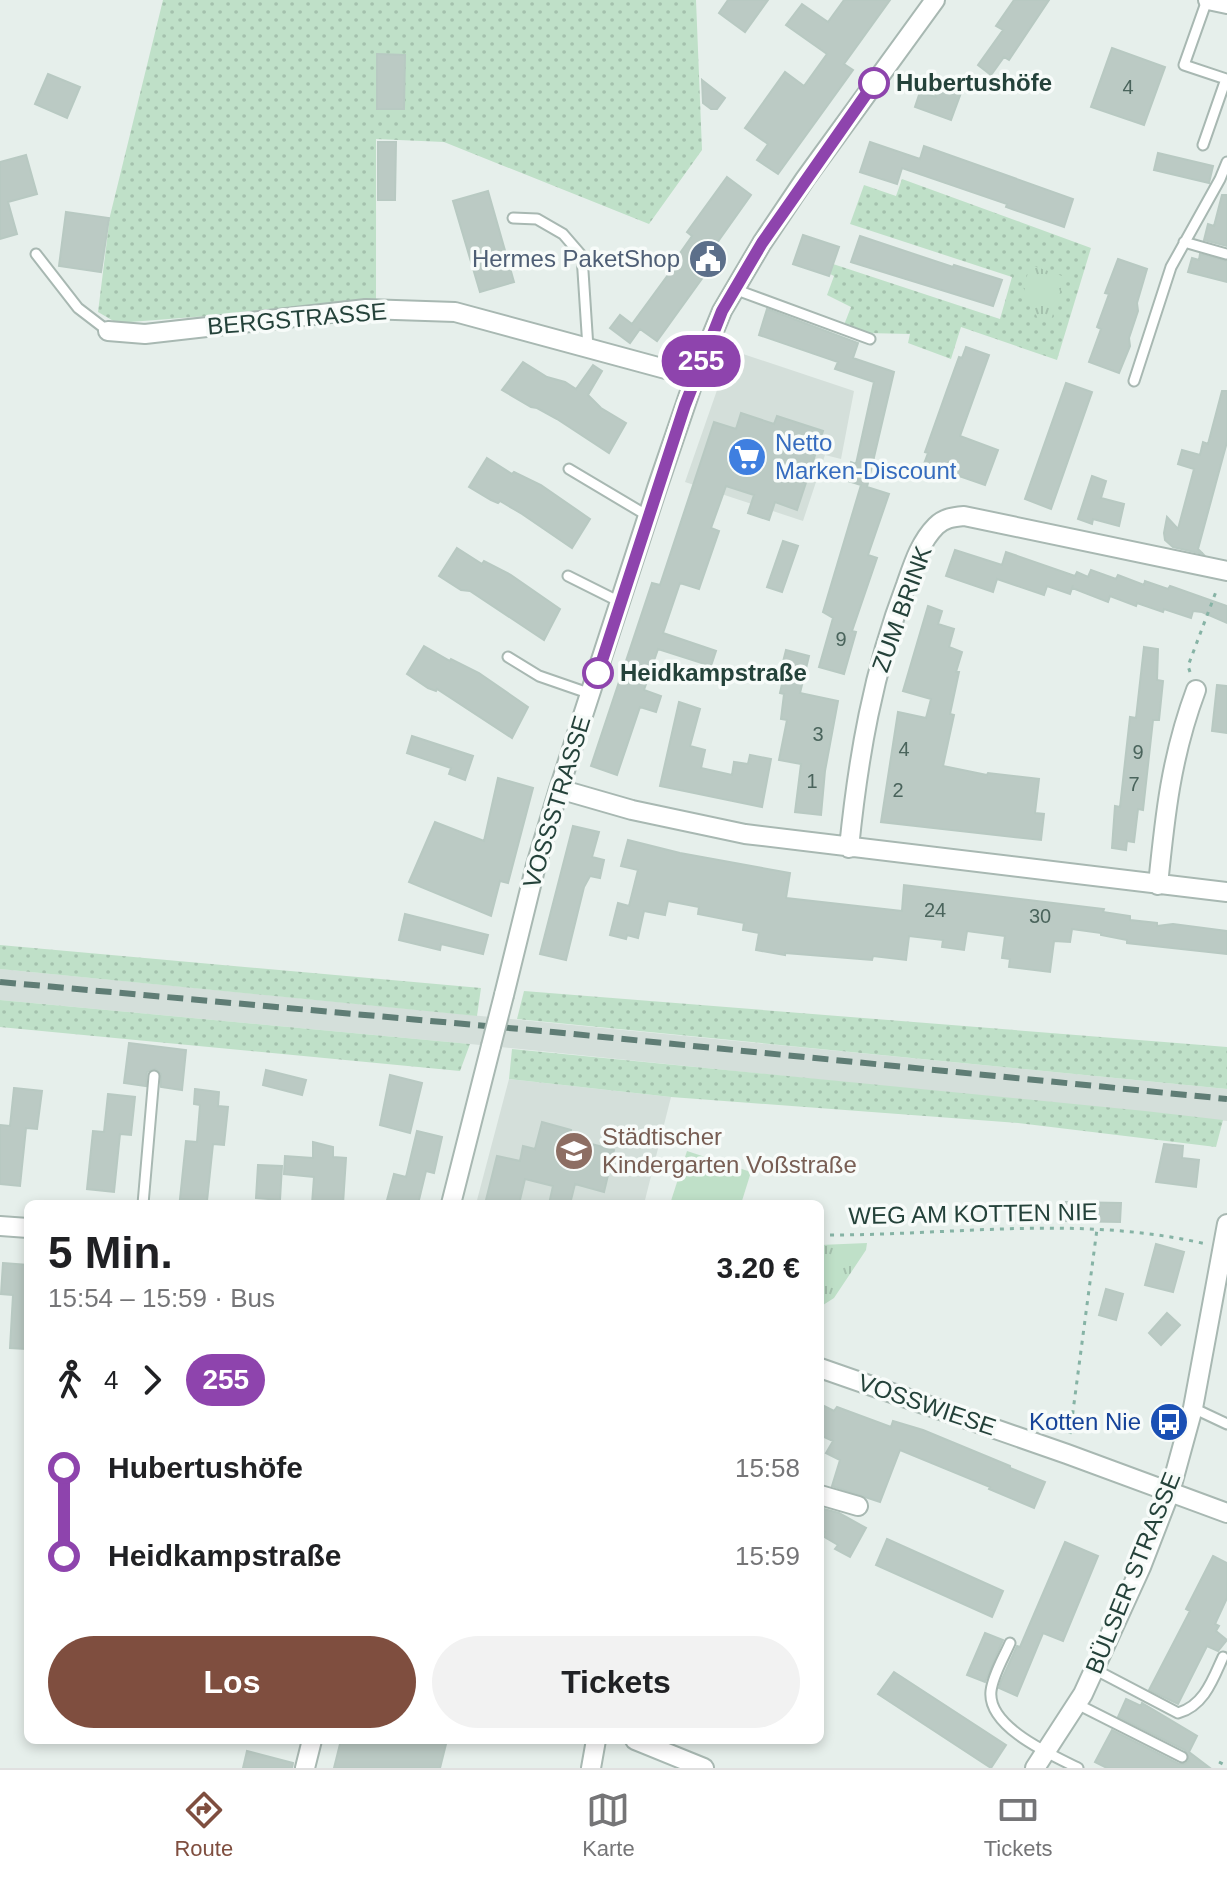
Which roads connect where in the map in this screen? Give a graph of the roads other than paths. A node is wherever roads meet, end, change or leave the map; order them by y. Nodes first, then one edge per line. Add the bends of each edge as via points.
1 (935, 0) edge
2 (1208, 0) edge
3 (1227, 4) edge
4 (1203, 145) dead end
5 (1227, 162) edge
6 (513, 218) dead end
7 (1184, 242) junction
8 (36, 254) dead end
9 (1226, 254) edge
10 (734, 289) junction
11 (108, 331) joint
12 (870, 339) dead end
13 (588, 348) junction
14 (695, 377) junction
15 (1134, 381) dead end
16 (569, 469) dead end
17 (648, 516) junction
18 (1226, 568) edge
19 (568, 576) dead end
20 (620, 602) junction
21 (508, 657) dead end
22 (1196, 690) road end
23 (591, 694) junction
24 (559, 789) junction
25 (849, 848) junction
26 (1158, 885) junction
27 (1227, 892) edge
28 (154, 1076) dead end
29 (143, 1200) edge
30 (452, 1200) edge
31 (1227, 1224) edge
32 (0, 1226) edge
33 (24, 1228) edge
34 (824, 1369) edge
35 (1193, 1408) junction
36 (1227, 1424) edge
37 (1170, 1492) junction
38 (824, 1496) edge
39 (858, 1506) dead end
40 (1227, 1513) edge
41 (1010, 1643) dead end
42 (1223, 1657) dead end
43 (1094, 1669) junction
44 (1077, 1704) junction
45 (311, 1744) edge
46 (595, 1744) edge
47 (645, 1744) edge
48 (1182, 1757) dead end
49 (1040, 1760) edge
50 (305, 1768) edge
51 (591, 1768) edge
52 (704, 1768) edge
53 (1078, 1768) edge

1 - 10 street, VOSSSTRASSE via 805,179
2 - 3 street
2 - 4 lane via 1184,65 1226,79
5 - 7 lane
6 - 13 lane via 537,219 563,234 582,256
7 - 9 lane
7 - 15 lane
8 - 11 lane, BERGSTRASSE via 78,308
10 - 12 lane
10 - 14 street, VOSSSTRASSE
11 - 13 street, BERGSTRASSE via 145,334 366,309 455,312
13 - 14 street, BERGSTRASSE
14 - 17 street, VOSSSTRASSE
16 - 17 lane
17 - 20 street, VOSSSTRASSE
18 - 25 street, ZUM BRINK via 964,516 937,525 917,554 882,655 860,756
19 - 20 lane
20 - 23 street, VOSSSTRASSE
21 - 23 lane via 539,676
22 - 26 street via 1168,789
23 - 24 street, VOSSSTRASSE
24 - 25 street via 745,834
24 - 30 street, VOSSSTRASSE, bridge
25 - 26 street
26 - 27 street
28 - 29 lane
31 - 35 street, BÜLSER STRASSE
32 - 33 street
34 - 37 street, VOSSWIESE
35 - 36 lane
35 - 37 street, BÜLSER STRASSE
37 - 40 street, VOSSWIESE
37 - 43 street, BÜLSER STRASSE
38 - 39 street
41 - 49 lane via 991,1700 1005,1724
42 - 43 lane via 1199,1701 1178,1713
43 - 44 street, BÜLSER STRASSE
44 - 48 lane
44 - 49 street, BÜLSER STRASSE
45 - 50 street
46 - 51 street
47 - 52 street
49 - 53 lane

